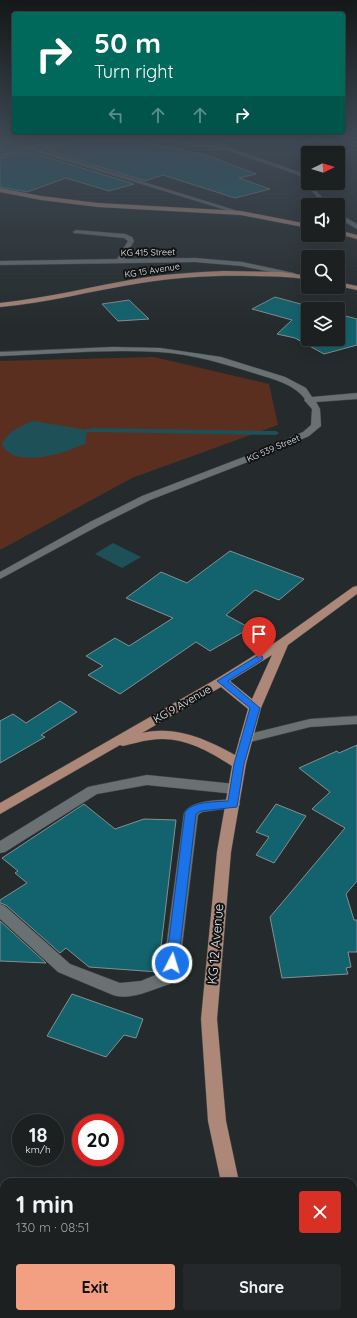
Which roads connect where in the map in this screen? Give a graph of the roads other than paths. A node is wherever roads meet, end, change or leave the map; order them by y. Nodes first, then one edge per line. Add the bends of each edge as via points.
1 (86, 204) edge
2 (210, 204) edge
3 (241, 213) junction
4 (345, 219) edge
5 (301, 225) edge
6 (357, 227) edge
7 (76, 232) dead end
8 (345, 234) edge
9 (357, 237) edge
10 (119, 261) junction
11 (0, 263) edge
12 (294, 275) junction
13 (301, 276) edge
14 (345, 285) edge
15 (357, 288) edge
16 (0, 305) edge
17 (0, 354) edge
18 (357, 396) edge
19 (308, 400) junction
20 (0, 576) edge
21 (357, 589) edge
22 (283, 643) junction
23 (222, 681) junction
24 (255, 708) junction
25 (357, 720) edge
26 (246, 740) junction
27 (108, 746) junction
28 (239, 764) junction
29 (234, 796) junction
30 (0, 809) edge
31 (0, 848) edge
32 (0, 910) edge
33 (229, 1178) edge

1 - 3 main road
2 - 3 street
3 - 5 main road
4 - 6 street
7 - 10 street via 130,238 131,241
8 - 9 main road
10 - 11 street, KG 415 Street
10 - 12 street, KG 415 Street via 229,262
12 - 13 main road, KG 15 Avenue
12 - 16 main road, KG 15 Avenue via 220,272 185,275
14 - 15 main road
17 - 19 street, KG 539 Street via 86,349 160,350 218,359 282,379 303,390
18 - 19 street
19 - 20 street, KG 539 Street via 316,409 316,426 306,434 146,498
21 - 22 main road, KG 9 Avenue
22 - 23 main road, KG 9 Avenue
22 - 24 main road, KG 12 Avenue
23 - 24 main road
23 - 27 main road, KG 9 Avenue
24 - 26 main road, KG 12 Avenue
25 - 26 street via 310,723
26 - 28 main road, KG 12 Avenue
27 - 28 main road via 153,735 175,734 200,742
27 - 30 main road, KG 9 Avenue
28 - 29 main road, KG 12 Avenue
29 - 31 street via 147,780 93,790
29 - 32 street via 190,812 172,963 164,979 141,987 119,990 64,968
29 - 33 main road, KG 12 Avenue via 224,852 209,1019 217,1121

